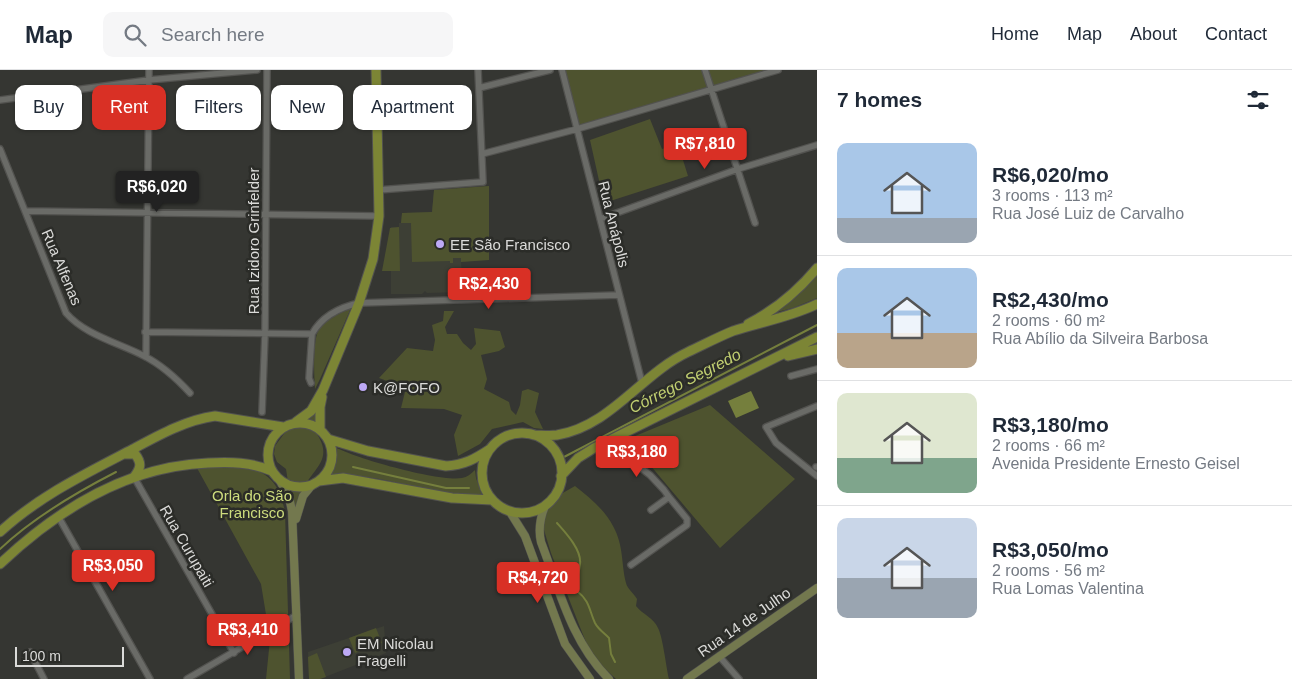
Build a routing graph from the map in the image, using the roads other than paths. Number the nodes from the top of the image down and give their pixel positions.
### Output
1 (149, 70) edge
2 (257, 70) edge
3 (267, 70) edge
4 (376, 70) edge
5 (478, 70) edge
6 (550, 70) edge
7 (562, 70) edge
8 (705, 70) edge
9 (778, 70) edge
10 (149, 80) junction
11 (479, 88) junction
12 (712, 90) junction
13 (0, 100) edge
14 (577, 129) junction
15 (817, 145) edge
16 (0, 149) edge
17 (482, 154) junction
18 (738, 169) junction
19 (378, 190) junction
20 (25, 211) junction
21 (147, 214) junction
22 (264, 215) junction
23 (379, 216) junction
24 (600, 219) junction
25 (755, 223) dead end
26 (817, 268) edge
27 (619, 295) junction
28 (359, 303) junction
29 (817, 304) edge
30 (146, 332) junction
31 (732, 332) junction
32 (265, 334) junction
33 (312, 334) junction
34 (817, 337) edge
35 (817, 349) edge
36 (146, 357) junction
37 (762, 364) junction
38 (817, 369) edge
39 (791, 376) dead end
40 (311, 383) dead end
41 (642, 383) junction
42 (323, 390) junction
43 (190, 393) dead end
44 (817, 406) edge
45 (262, 412) dead end
46 (296, 422) junction
47 (284, 426) junction
48 (320, 429) junction
49 (534, 435) junction
50 (328, 438) junction
51 (615, 438) junction
52 (490, 449) junction
53 (121, 455) junction
54 (272, 471) junction
55 (561, 476) junction
56 (817, 476) edge
57 (134, 477) junction
58 (280, 481) junction
59 (315, 483) junction
60 (669, 498) junction
61 (492, 500) junction
62 (545, 506) junction
63 (651, 510) dead end
64 (510, 512) junction
65 (58, 516) junction
66 (0, 532) edge
67 (294, 533) junction
68 (0, 564) edge
69 (631, 565) dead end
70 (817, 588) edge
71 (298, 615) junction
72 (30, 652) dead end
73 (234, 653) junction
74 (719, 656) junction
75 (44, 679) edge
76 (150, 679) edge
77 (188, 679) edge
78 (299, 679) edge
79 (590, 679) edge
80 (609, 679) edge
81 (687, 679) edge
82 (739, 679) edge

1 - 10 street
2 - 10 street
3 - 22 street, Rua Izidoro Grinfelder
4 - 19 main road
5 - 11 street
6 - 11 street
7 - 14 street, Rua Anápolis
8 - 12 street
9 - 12 street
10 - 13 street
10 - 21 street
11 - 17 street
12 - 14 street
12 - 18 street
14 - 17 street
14 - 24 street, Rua Anápolis
15 - 18 street
16 - 20 street, Rua Alfenas
17 - 19 street
18 - 24 street
18 - 25 street
19 - 23 main road
20 - 21 street
20 - 36 street, Rua Alfenas
21 - 22 street
21 - 30 street
22 - 23 street
22 - 32 street, Rua Izidoro Grinfelder
23 - 28 main road
24 - 27 street, Rua Anápolis
26 - 31 main road
27 - 28 street
27 - 41 street, Rua Anápolis
28 - 33 street
28 - 42 main road
29 - 31 main road
30 - 32 street
30 - 36 street
31 - 41 main road
32 - 33 street
32 - 45 street, Rua Izidoro Grinfelder
33 - 40 street
34 - 37 main road
35 - 37 main road
36 - 43 street, Rua Alfenas
37 - 51 main road
38 - 39 street
41 - 49 main road
42 - 46 main road
42 - 48 main road
44 - 56 street
46 - 47 main road
46 - 48 main road
47 - 53 main road
47 - 54 main road
48 - 50 main road
49 - 52 main road
49 - 55 main road
50 - 52 main road
50 - 59 main road
51 - 55 main road
51 - 60 street
52 - 61 main road
53 - 57 main road
53 - 66 main road
54 - 57 main road
54 - 58 main road
55 - 62 main road
57 - 65 main road
57 - 73 street, Rua Curupaiti
58 - 59 main road
58 - 67 street
59 - 61 main road
59 - 67 street
60 - 63 street
60 - 69 street
61 - 64 main road
62 - 64 main road
62 - 80 street
64 - 79 street
65 - 68 main road
65 - 76 street
67 - 71 street
70 - 74 street, Rua 14 de Julho
71 - 73 street
71 - 78 street
72 - 75 street
73 - 77 street
74 - 81 street, Rua 14 de Julho
74 - 82 street

